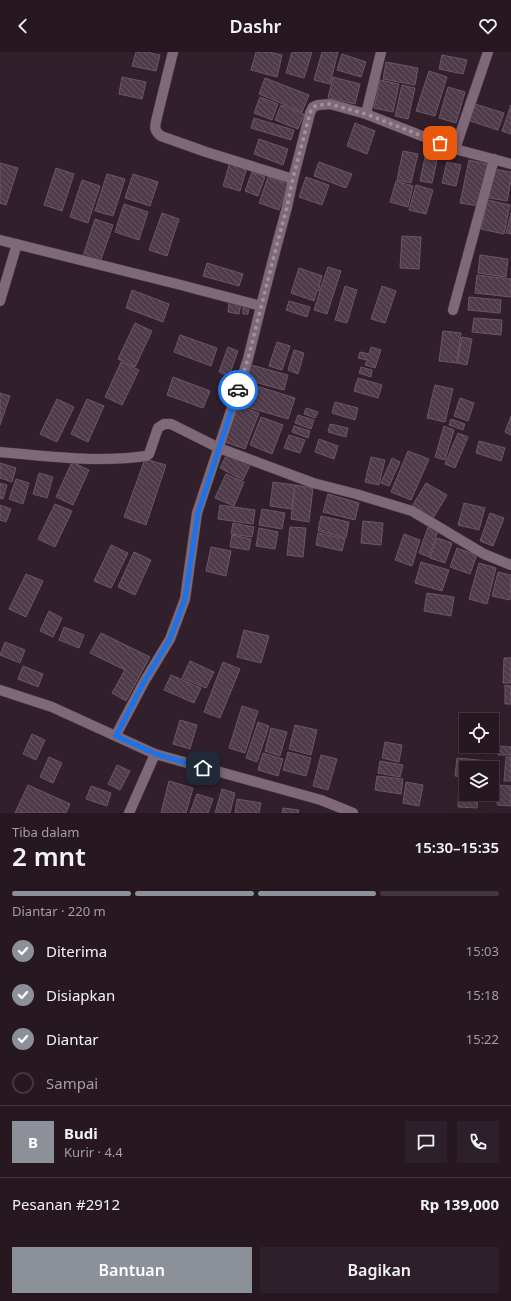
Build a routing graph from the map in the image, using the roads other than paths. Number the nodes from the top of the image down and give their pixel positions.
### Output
1 (173, 52) edge
2 (380, 52) edge
3 (488, 52) edge
4 (366, 114) junction
5 (454, 149) junction
6 (494, 159) junction
7 (511, 164) edge
8 (293, 178) junction
9 (0, 240) edge
10 (17, 244) junction
11 (0, 301) edge
12 (261, 306) junction
13 (453, 310) dead end
14 (219, 448) junction
15 (0, 452) edge
16 (511, 565) edge
17 (0, 690) edge
18 (116, 736) junction
19 (156, 754) junction
20 (129, 813) edge
21 (353, 813) edge

1 - 8 street
2 - 4 street
3 - 5 street
4 - 5 street
4 - 8 street
5 - 6 street
6 - 7 street
6 - 13 street
8 - 12 street
9 - 10 street
10 - 11 street
10 - 12 street
12 - 14 street
14 - 15 street
14 - 16 street
14 - 18 street
17 - 18 street
18 - 19 street
19 - 20 street
19 - 21 street

